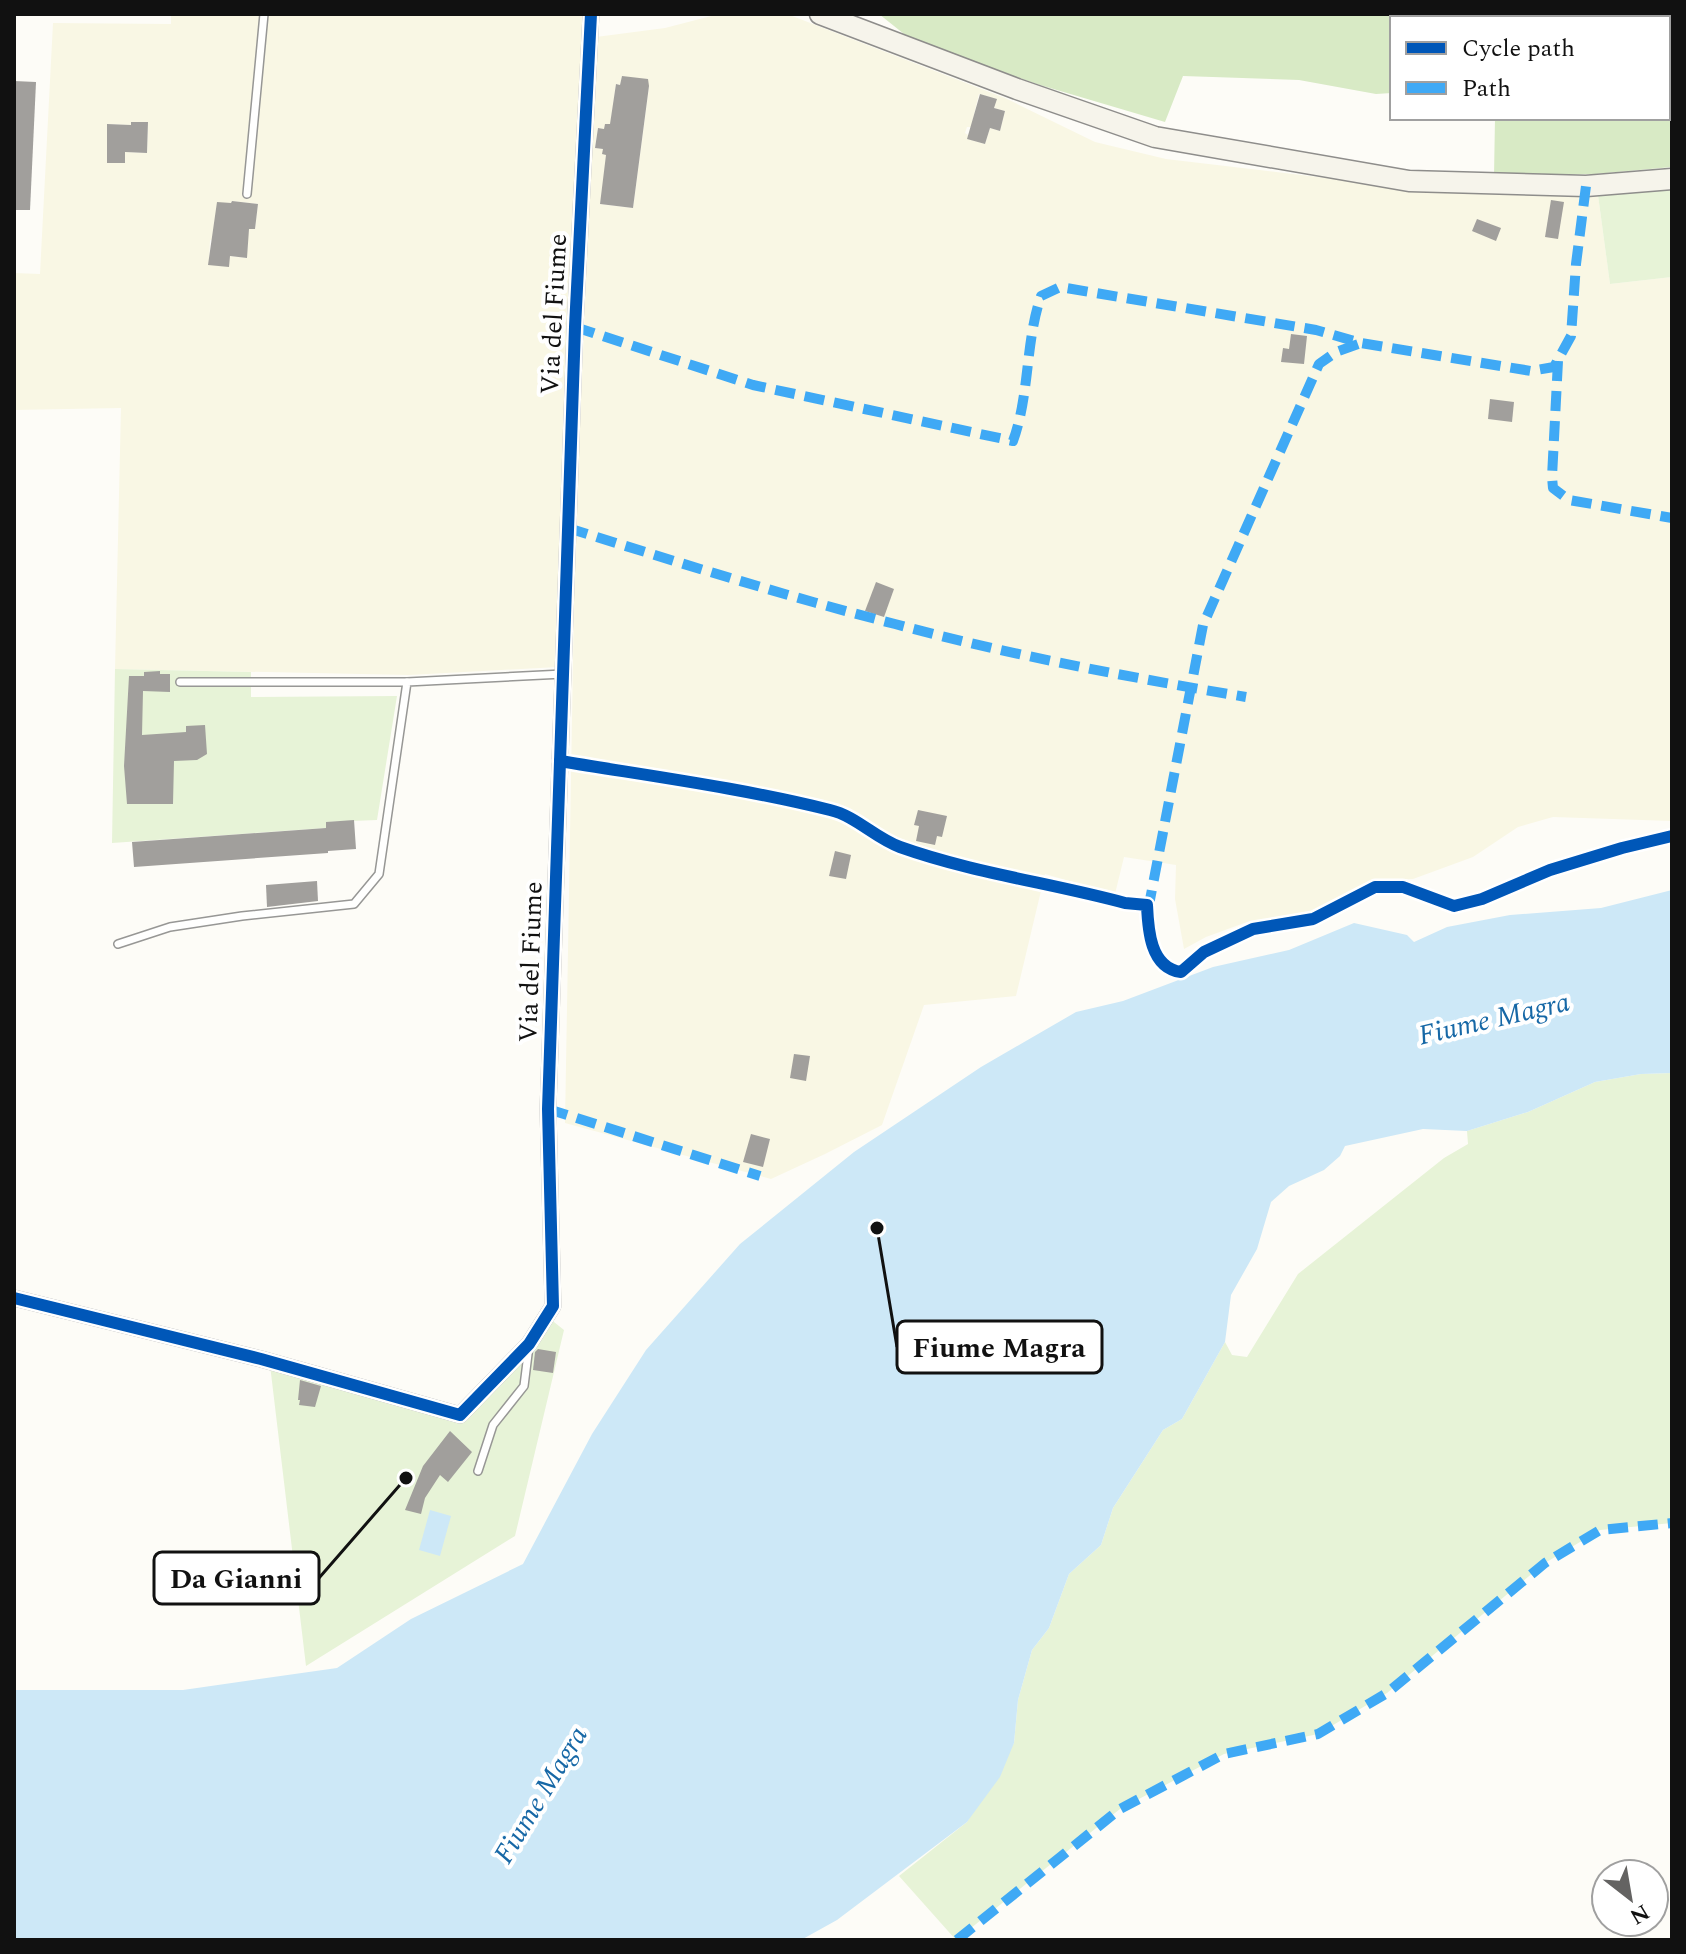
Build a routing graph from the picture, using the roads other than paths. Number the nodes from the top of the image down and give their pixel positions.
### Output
1 (264, 14) edge
2 (591, 14) edge
3 (820, 14) edge
4 (1672, 179) edge
5 (247, 194) dead end
6 (563, 674) junction
7 (180, 682) dead end
8 (407, 682) junction
9 (118, 944) dead end
10 (14, 1298) edge
11 (529, 1344) junction
12 (478, 1471) dead end

1 - 5 lane
2 - 6 street, Via del Fiume
3 - 4 main road
6 - 8 lane
6 - 11 street, Via del Fiume
7 - 8 lane
8 - 9 lane
10 - 11 street, Via del Fiume
11 - 12 lane

